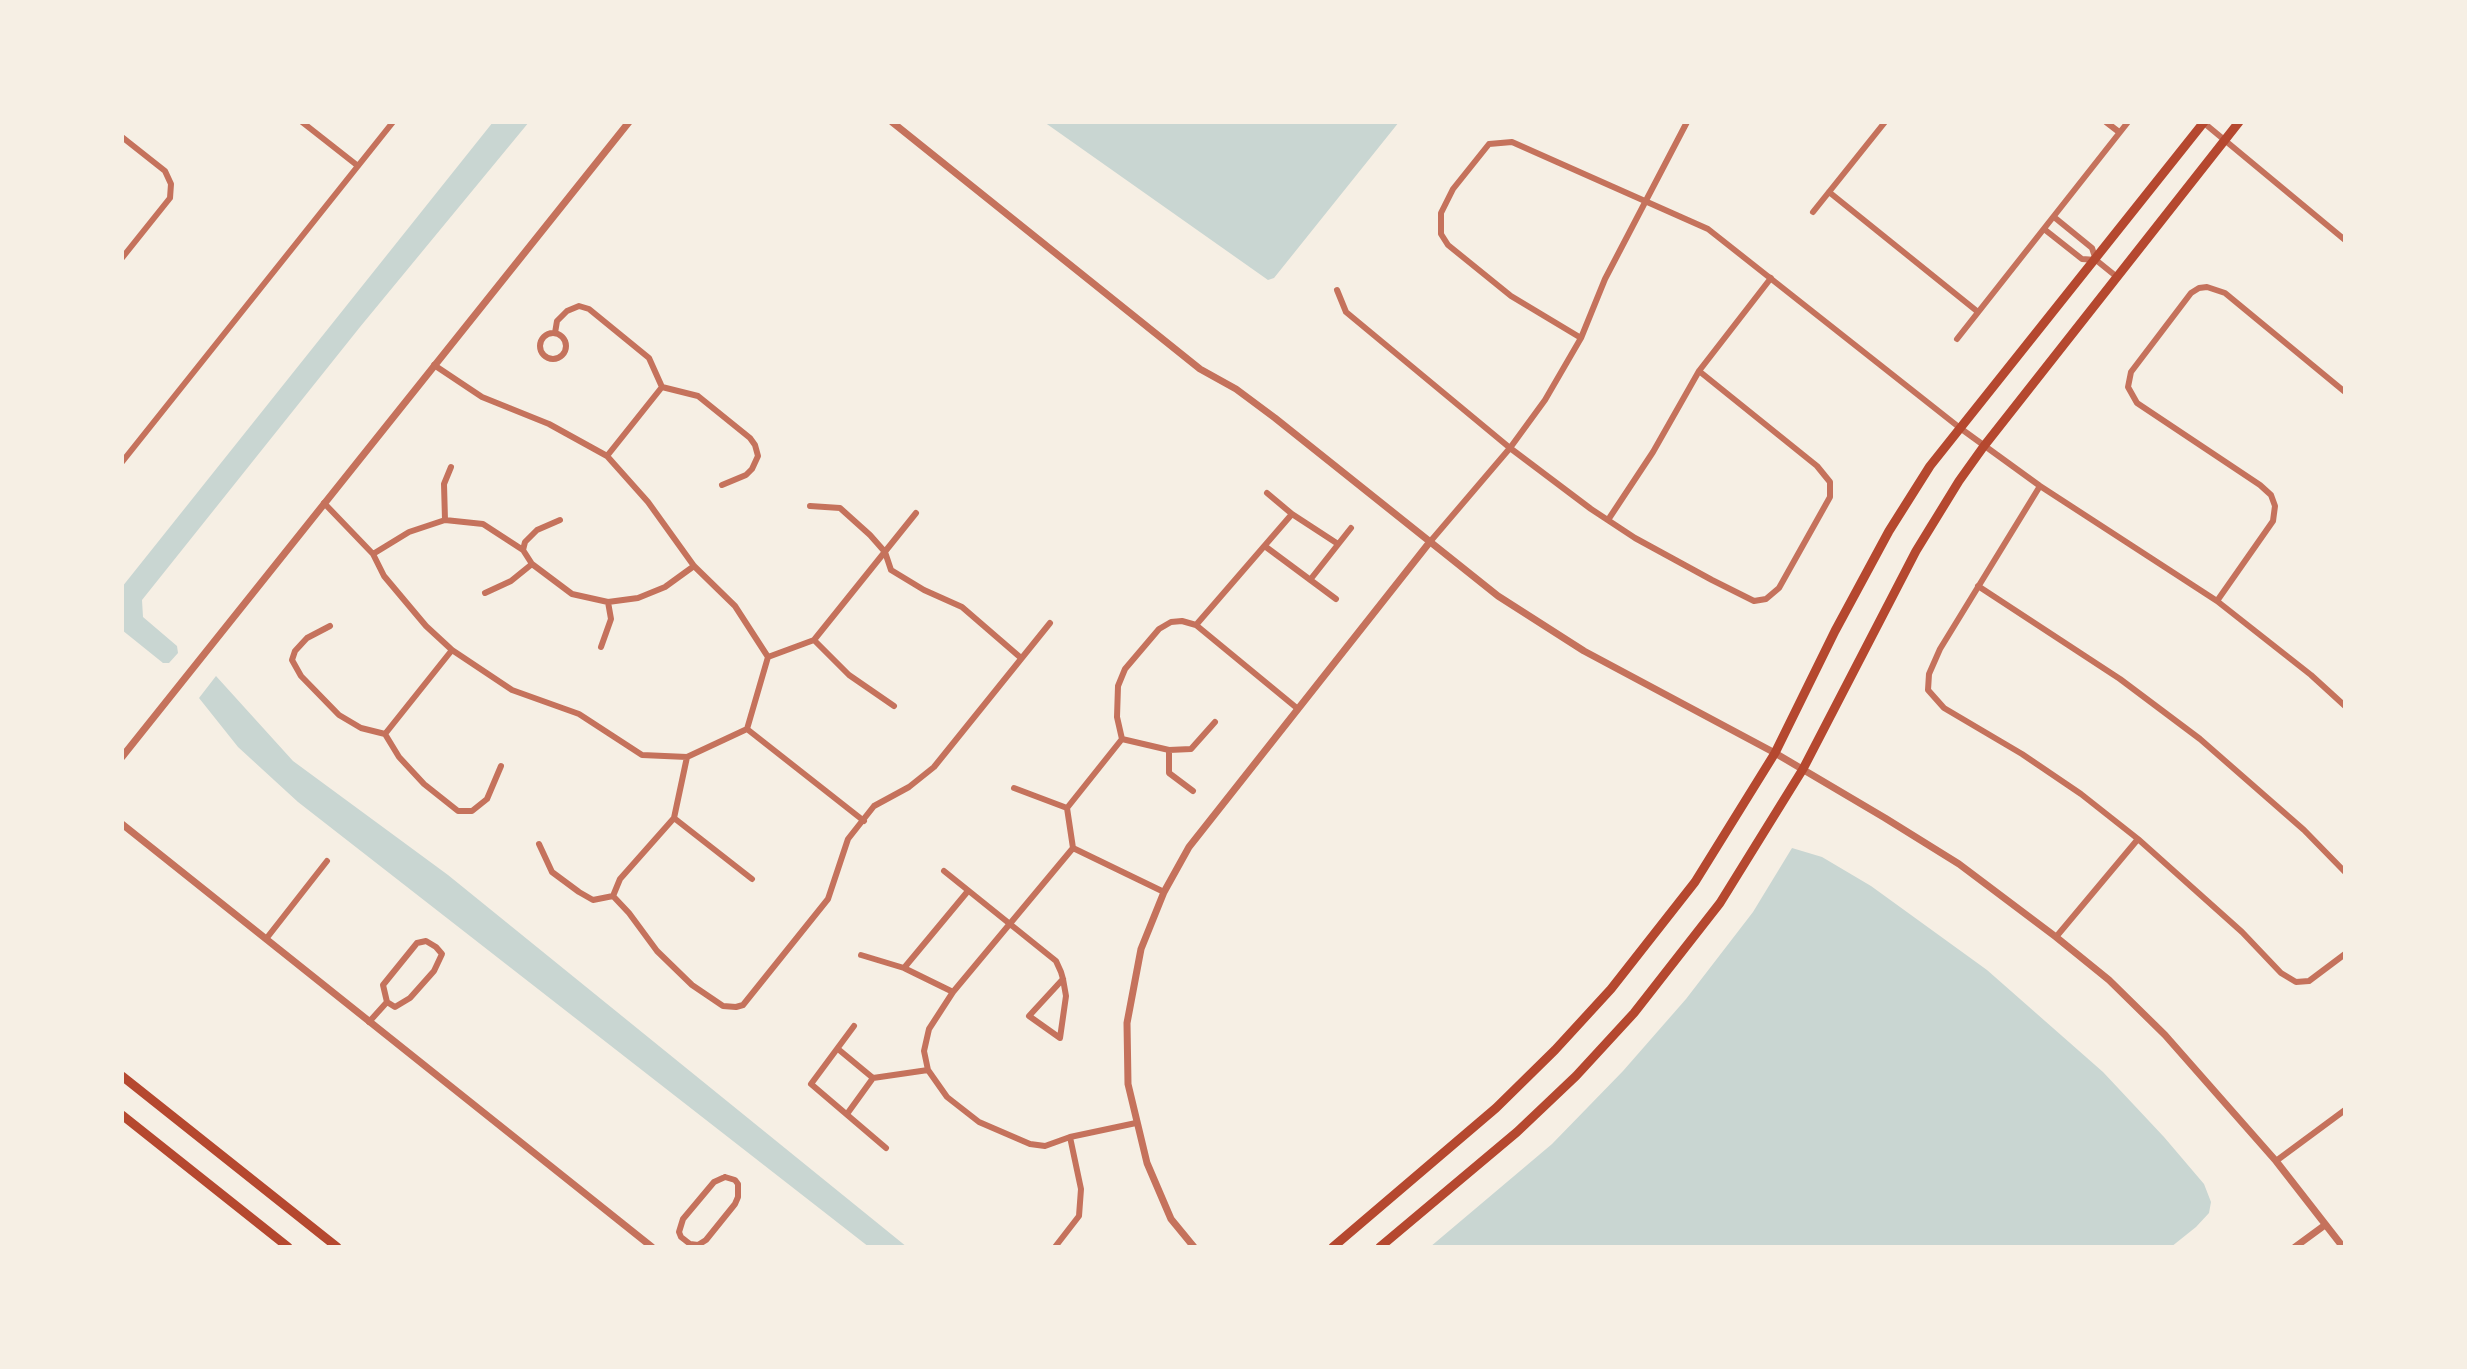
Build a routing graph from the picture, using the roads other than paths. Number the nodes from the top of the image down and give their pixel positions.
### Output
1 (302, 122) edge
2 (393, 122) edge
3 (629, 122) edge
4 (892, 122) edge
5 (1687, 122) edge
6 (1885, 122) edge
7 (2106, 122) edge
8 (2128, 122) edge
9 (2204, 122) edge
10 (2239, 122) edge
11 (2119, 132) junction
12 (122, 137) edge
13 (2225, 140) junction
14 (358, 166) junction
15 (1829, 192) junction
16 (1646, 201) junction
17 (1813, 212) dead end
18 (2054, 217) junction
19 (2044, 229) junction
20 (2345, 240) edge
21 (122, 258) edge
22 (2096, 260) junction
23 (2117, 277) junction
24 (1771, 278) junction
25 (1337, 290) dead end
26 (1978, 312) junction
27 (555, 333) junction
28 (1581, 338) junction
29 (1957, 339) dead end
30 (434, 365) junction
31 (1699, 371) junction
32 (662, 387) junction
33 (2345, 392) edge
34 (1960, 428) junction
35 (1984, 446) junction
36 (1510, 448) junction
37 (607, 456) junction
38 (122, 462) edge
39 (451, 467) dead end
40 (722, 485) dead end
41 (2040, 486) junction
42 (1267, 493) dead end
43 (324, 503) junction
44 (810, 506) dead end
45 (916, 513) dead end
46 (1292, 514) junction
47 (445, 520) junction
48 (560, 520) dead end
49 (1608, 520) junction
50 (1351, 528) dead end
51 (1429, 543) junction
52 (1338, 544) junction
53 (1266, 547) junction
54 (523, 550) junction
55 (885, 552) junction
56 (373, 554) junction
57 (532, 564) junction
58 (694, 566) junction
59 (1310, 580) junction
60 (1978, 586) junction
61 (485, 593) dead end
62 (1336, 599) dead end
63 (2217, 601) junction
64 (608, 602) junction
65 (1050, 623) dead end
66 (1196, 625) junction
67 (330, 626) dead end
68 (814, 640) junction
69 (601, 647) dead end
70 (452, 650) junction
71 (768, 657) junction
72 (1021, 658) junction
73 (894, 706) dead end
74 (2345, 706) edge
75 (1298, 709) junction
76 (1215, 722) dead end
77 (747, 729) junction
78 (385, 734) junction
79 (1122, 739) junction
80 (1169, 750) junction
81 (1775, 753) junction
82 (122, 757) edge
83 (687, 757) junction
84 (501, 766) dead end
85 (1803, 769) junction
86 (1014, 788) dead end
87 (1193, 791) dead end
88 (1067, 808) junction
89 (674, 818) junction
90 (864, 821) junction
91 (122, 827) edge
92 (2138, 839) junction
93 (539, 844) dead end
94 (1073, 848) junction
95 (327, 861) dead end
96 (944, 871) dead end
97 (2345, 872) edge
98 (752, 879) dead end
99 (968, 891) junction
100 (1164, 892) junction
101 (613, 896) junction
102 (1009, 925) junction
103 (2056, 937) junction
104 (266, 939) junction
105 (2345, 954) edge
106 (861, 955) dead end
107 (904, 968) junction
108 (1063, 979) junction
109 (953, 992) junction
110 (387, 1002) junction
111 (369, 1022) junction
112 (854, 1026) dead end
113 (838, 1049) junction
114 (928, 1070) junction
115 (122, 1076) edge
116 (873, 1078) junction
117 (2345, 1110) edge
118 (847, 1114) junction
119 (122, 1115) edge
120 (1136, 1123) junction
121 (1070, 1137) junction
122 (886, 1148) dead end
123 (2276, 1161) junction
124 (2325, 1225) junction
125 (683, 1244) edge
126 (288, 1247) edge
127 (337, 1247) edge
128 (652, 1247) edge
129 (1055, 1247) edge
130 (1194, 1247) edge
131 (1333, 1247) edge
132 (1380, 1247) edge
133 (2295, 1247) edge
134 (2343, 1247) edge

1 - 14 street
2 - 14 street
3 - 30 street
4 - 51 street
5 - 16 street
6 - 15 street
7 - 11 street
8 - 11 street
9 - 13 street
9 - 22 main road
10 - 13 main road
11 - 18 street
12 - 21 street
13 - 20 street
13 - 23 main road
14 - 38 street
15 - 17 street
15 - 26 street
16 - 24 street
16 - 28 street
16 - 28 street
18 - 19 street
18 - 22 street
19 - 22 street
19 - 26 street
22 - 23 street
22 - 34 main road
23 - 35 main road
24 - 31 street
24 - 34 street
25 - 36 street
26 - 29 street
27 - 27 street
27 - 32 street
28 - 36 street
30 - 37 street
30 - 43 street
31 - 49 street
31 - 49 street
32 - 37 street
32 - 40 street
33 - 63 street
34 - 35 street
34 - 81 main road
35 - 41 street
35 - 85 main road
36 - 49 street
36 - 51 street
37 - 58 street
39 - 47 street
41 - 60 street
41 - 63 street
42 - 46 street
43 - 56 street
43 - 82 street
44 - 55 street
45 - 55 street
46 - 52 street
46 - 53 street
47 - 54 street
47 - 56 street
48 - 54 street
50 - 52 street
51 - 75 street
51 - 81 street
52 - 59 street
53 - 59 street
53 - 66 street
54 - 57 street
55 - 68 street
55 - 72 street
56 - 70 street
57 - 61 street
57 - 64 street
58 - 64 street
58 - 71 street
59 - 62 street
60 - 92 street
60 - 97 street
63 - 74 street
64 - 69 street
65 - 72 street
66 - 75 street
66 - 79 street
67 - 78 street
68 - 71 street
68 - 73 street
70 - 78 street
70 - 83 street
71 - 77 street
72 - 90 street
75 - 100 street
76 - 80 street
77 - 83 street
77 - 90 street
78 - 84 street
79 - 80 street
79 - 88 street
80 - 87 street
81 - 85 street
81 - 131 main road
83 - 89 street
85 - 103 street
85 - 132 main road
86 - 88 street
88 - 94 street
89 - 98 street
89 - 101 street
90 - 101 street
91 - 104 street
92 - 103 street
92 - 105 street
93 - 101 street
94 - 100 street
94 - 102 street
95 - 104 street
96 - 99 street
99 - 102 street
99 - 107 street
100 - 120 street
102 - 108 street
102 - 109 street
103 - 123 street
104 - 111 street
106 - 107 street
107 - 109 street
108 - 108 street
109 - 114 street
110 - 110 street
110 - 111 street
111 - 128 street
112 - 113 street
113 - 116 street
113 - 118 street
114 - 116 street
114 - 121 street
115 - 127 main road
116 - 118 street
117 - 123 street
118 - 122 street
119 - 126 main road
120 - 121 street
120 - 130 street
121 - 129 street
123 - 124 street
124 - 133 street
124 - 134 street
125 - 125 street

